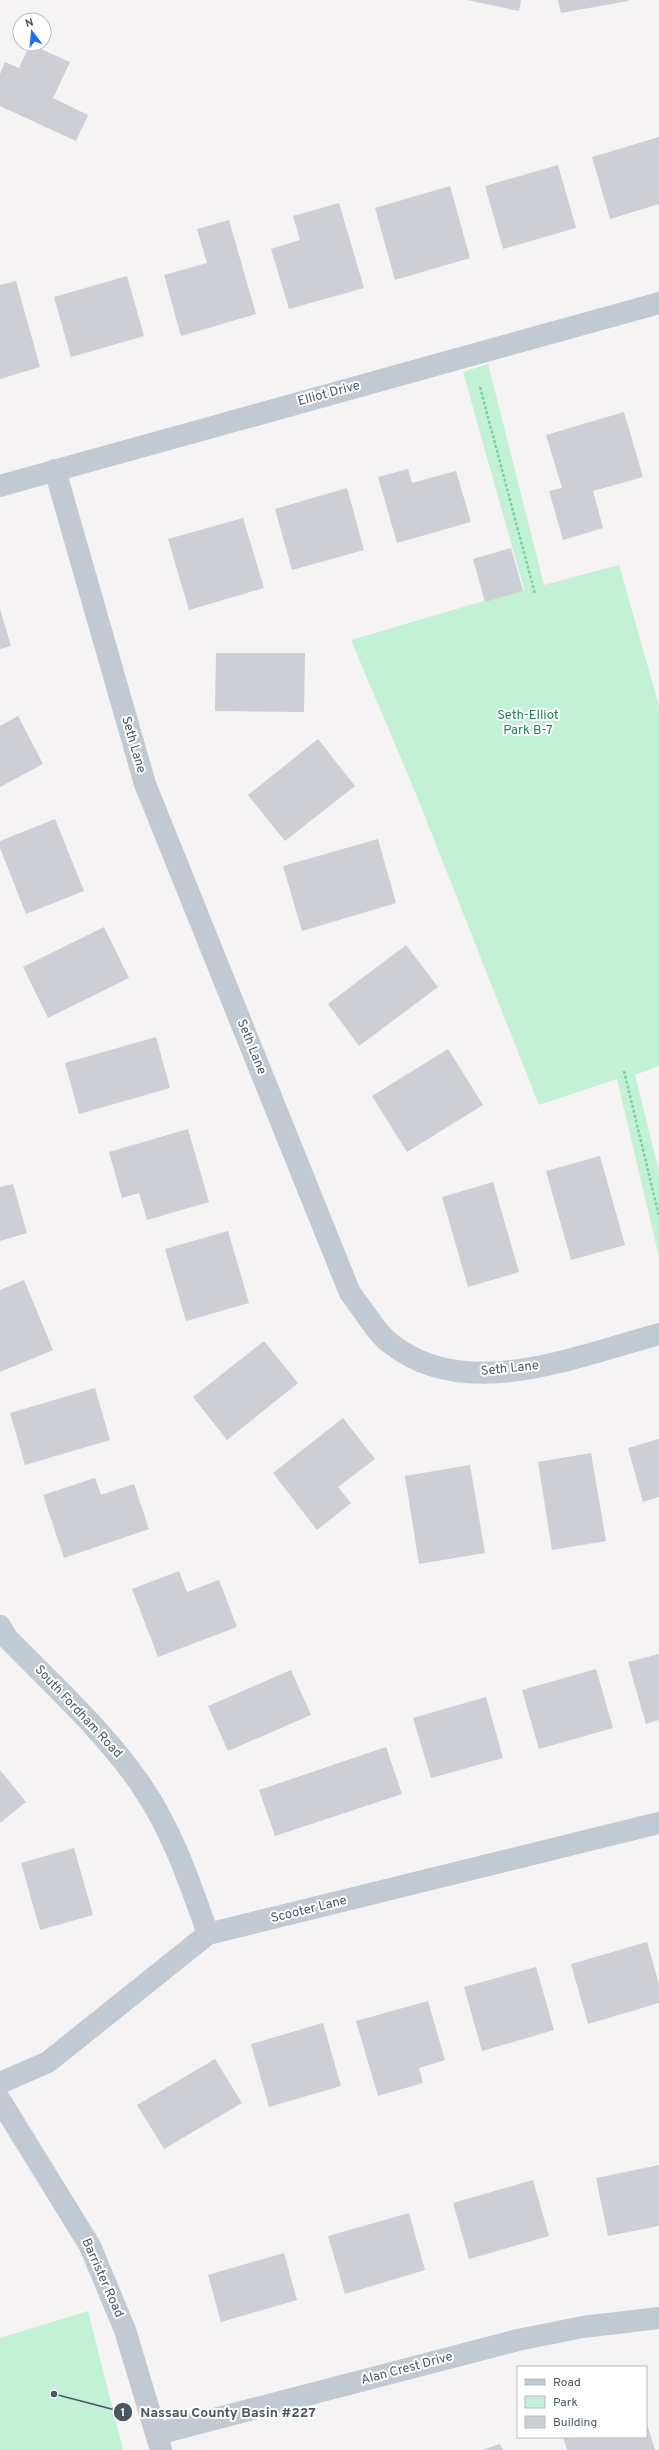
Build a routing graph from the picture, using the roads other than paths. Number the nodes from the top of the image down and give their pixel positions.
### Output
1 (659, 303) edge
2 (55, 470) junction
3 (0, 486) edge
4 (659, 1334) edge
5 (0, 1626) edge
6 (659, 1823) edge
7 (208, 1934) junction
8 (0, 2083) edge
9 (0, 2100) edge
10 (659, 2318) edge
11 (159, 2442) edge

1 - 2 street, Elliot Drive
2 - 3 street, Elliot Drive
2 - 4 street, Seth Lane
5 - 7 street, South Fordham Road
6 - 7 street, Scooter Lane
7 - 8 street, Scooter Lane
9 - 11 street, Barrister Road
10 - 11 street, Alan Crest Drive

